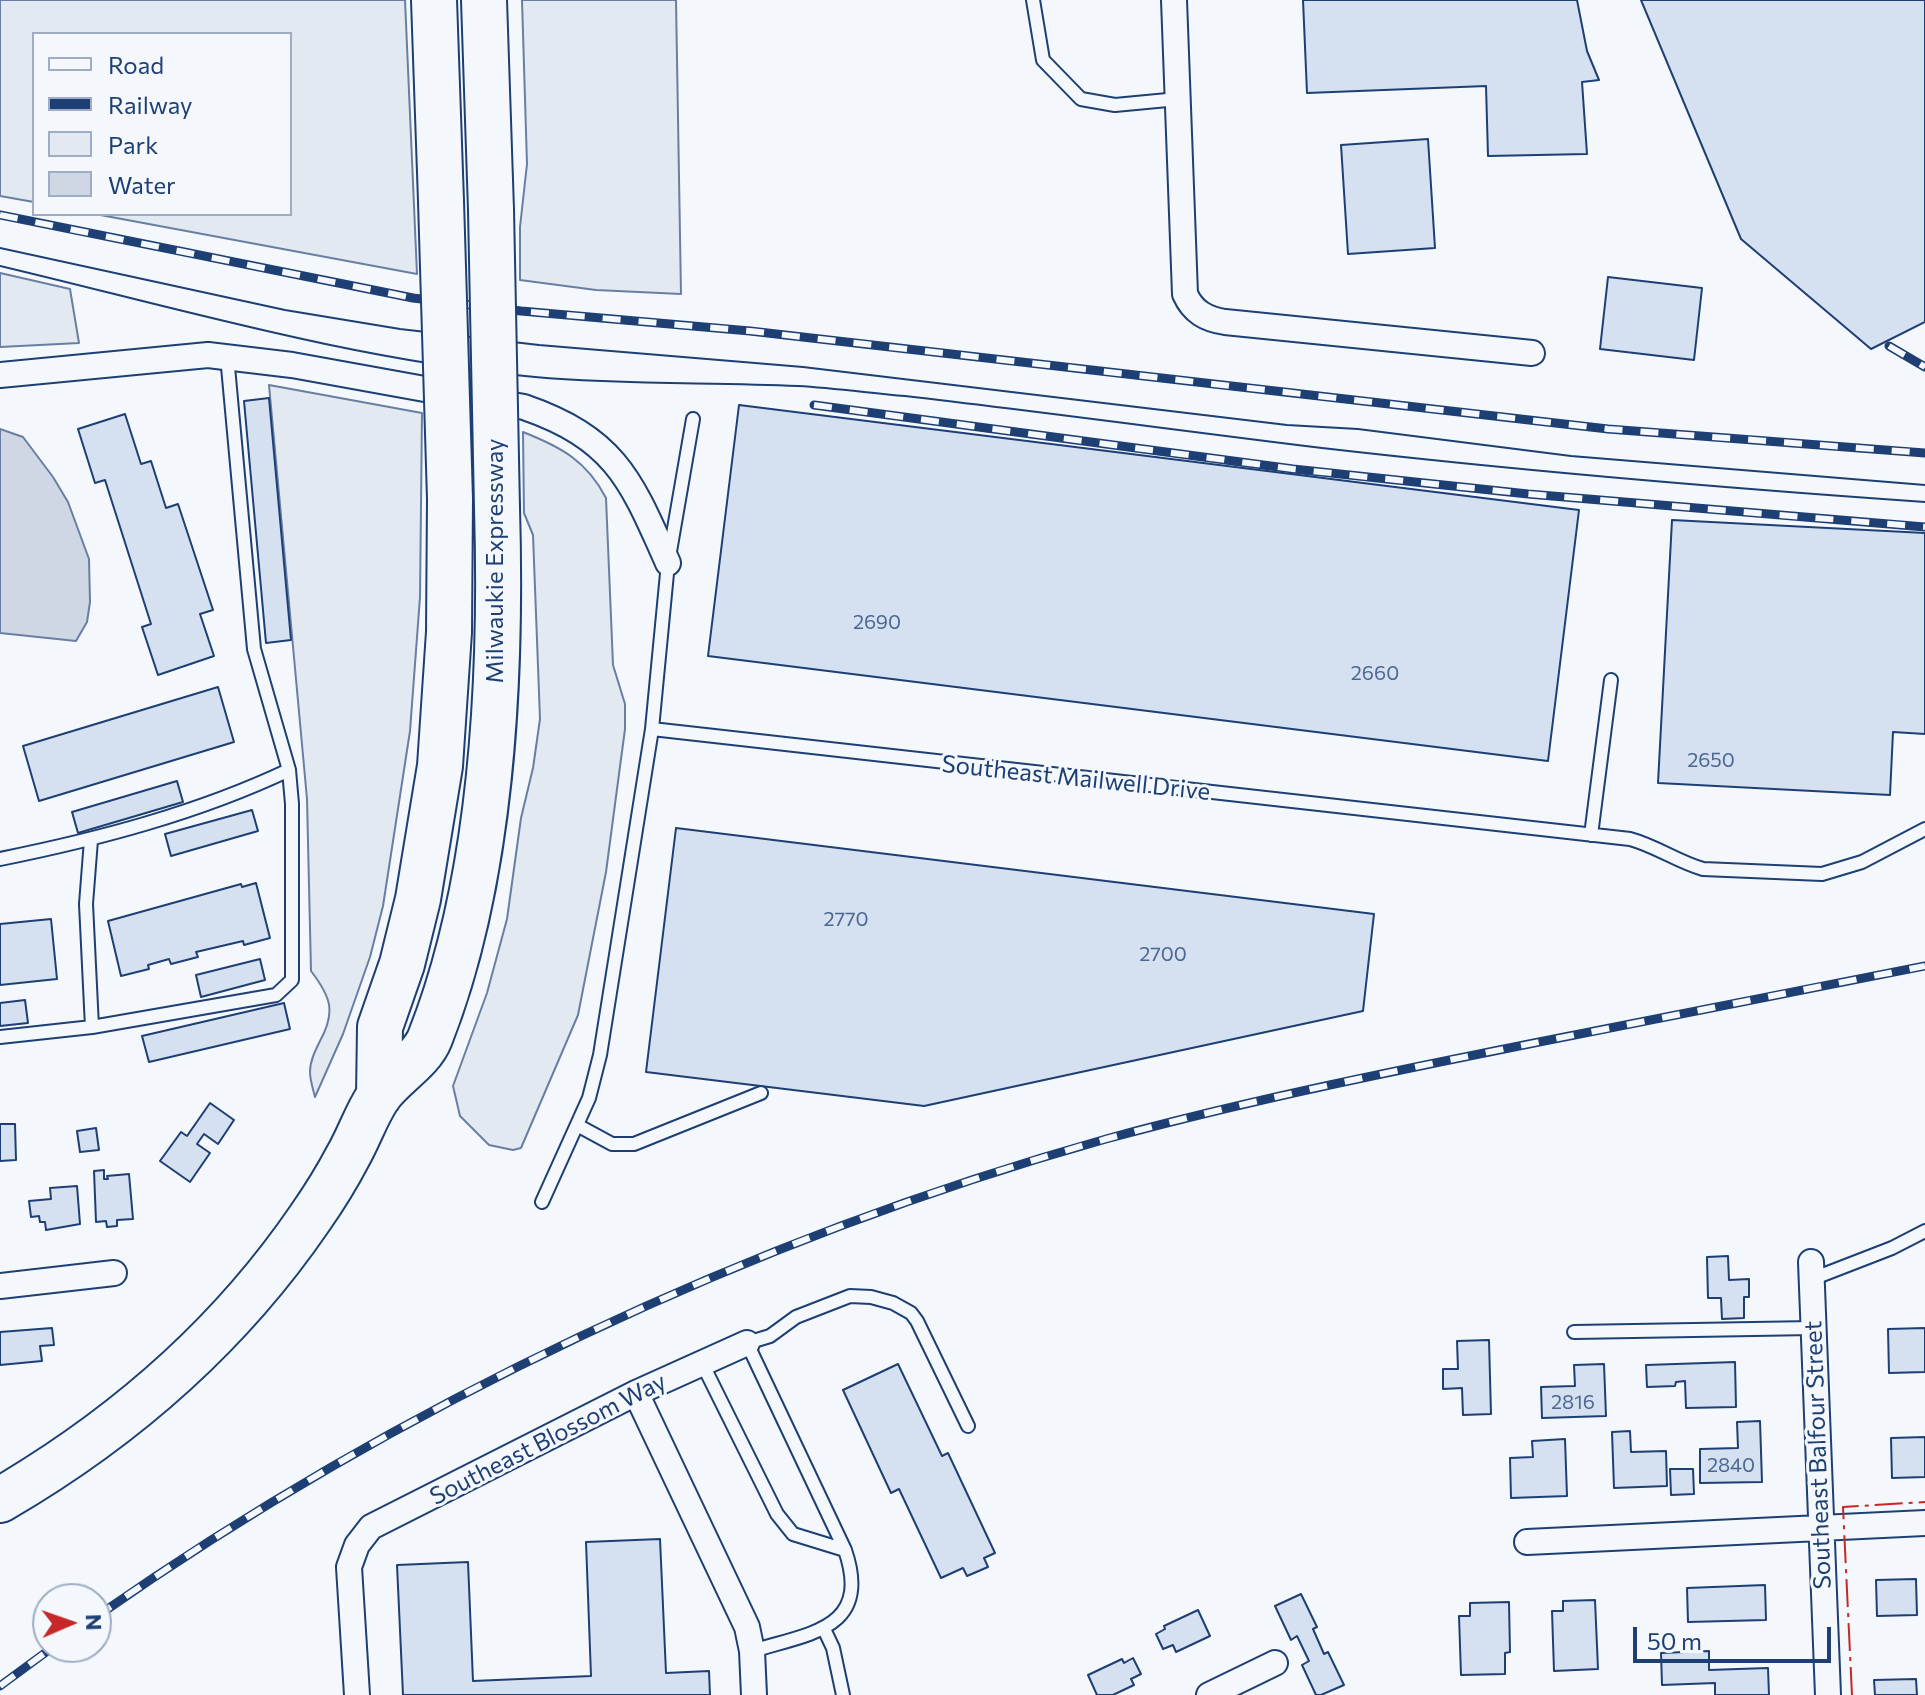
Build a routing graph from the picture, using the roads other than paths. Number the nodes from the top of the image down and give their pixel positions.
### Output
1 (434, 0) edge
2 (484, 0) edge
3 (1033, 0) edge
4 (1174, 0) edge
5 (1178, 99) junction
6 (1532, 353) dead end
7 (217, 356) junction
8 (0, 375) edge
9 (693, 419) dead end
10 (668, 563) junction
11 (1611, 680) dead end
12 (652, 729) junction
13 (289, 770) junction
14 (1925, 829) edge
15 (1591, 835) junction
16 (91, 840) junction
17 (0, 859) edge
18 (92, 1027) junction
19 (0, 1037) edge
20 (761, 1093) dead end
21 (379, 1096) junction
22 (577, 1125) junction
23 (542, 1202) dead end
24 (1925, 1231) edge
25 (1812, 1271) joint
26 (114, 1273) dead end
27 (0, 1286) edge
28 (1813, 1328) junction
29 (1574, 1332) dead end
30 (747, 1343) junction
31 (702, 1363) junction
32 (636, 1393) junction
33 (968, 1426) dead end
34 (0, 1500) edge
35 (1925, 1523) edge
36 (1820, 1529) junction
37 (1527, 1542) dead end
38 (845, 1550) junction
39 (824, 1629) junction
40 (752, 1651) junction
41 (1275, 1663) dead end
42 (357, 1695) edge
43 (754, 1695) edge
44 (843, 1695) edge
45 (1209, 1695) edge
46 (1828, 1695) edge

1 - 21 highway, Milwaukie Expressway, bridge
2 - 21 highway, Milwaukie Expressway, bridge
3 - 5 lane
4 - 5 street
5 - 6 street
7 - 8 street
7 - 10 street
7 - 13 lane
9 - 10 lane
10 - 12 lane
11 - 15 lane
12 - 15 lane, Southeast Mailwell Drive
12 - 22 lane
13 - 16 lane
13 - 18 lane
14 - 15 lane, Southeast Mailwell Drive
16 - 17 lane
16 - 18 lane
18 - 19 lane
20 - 22 lane
21 - 34 highway, Milwaukie Expressway
22 - 23 lane
24 - 25 lane
25 - 28 street, Southeast Balfour Street
26 - 27 street
28 - 29 lane
28 - 36 street, Southeast Balfour Street
30 - 31 street, Southeast Blossom Way
30 - 33 lane
30 - 38 lane
31 - 32 street, Southeast Blossom Way
31 - 38 lane
32 - 40 street
32 - 42 street, Southeast Blossom Way
35 - 36 street
36 - 37 street
36 - 46 street, Southeast Balfour Street
38 - 39 lane
39 - 40 lane
39 - 44 lane
40 - 43 street
41 - 45 street

